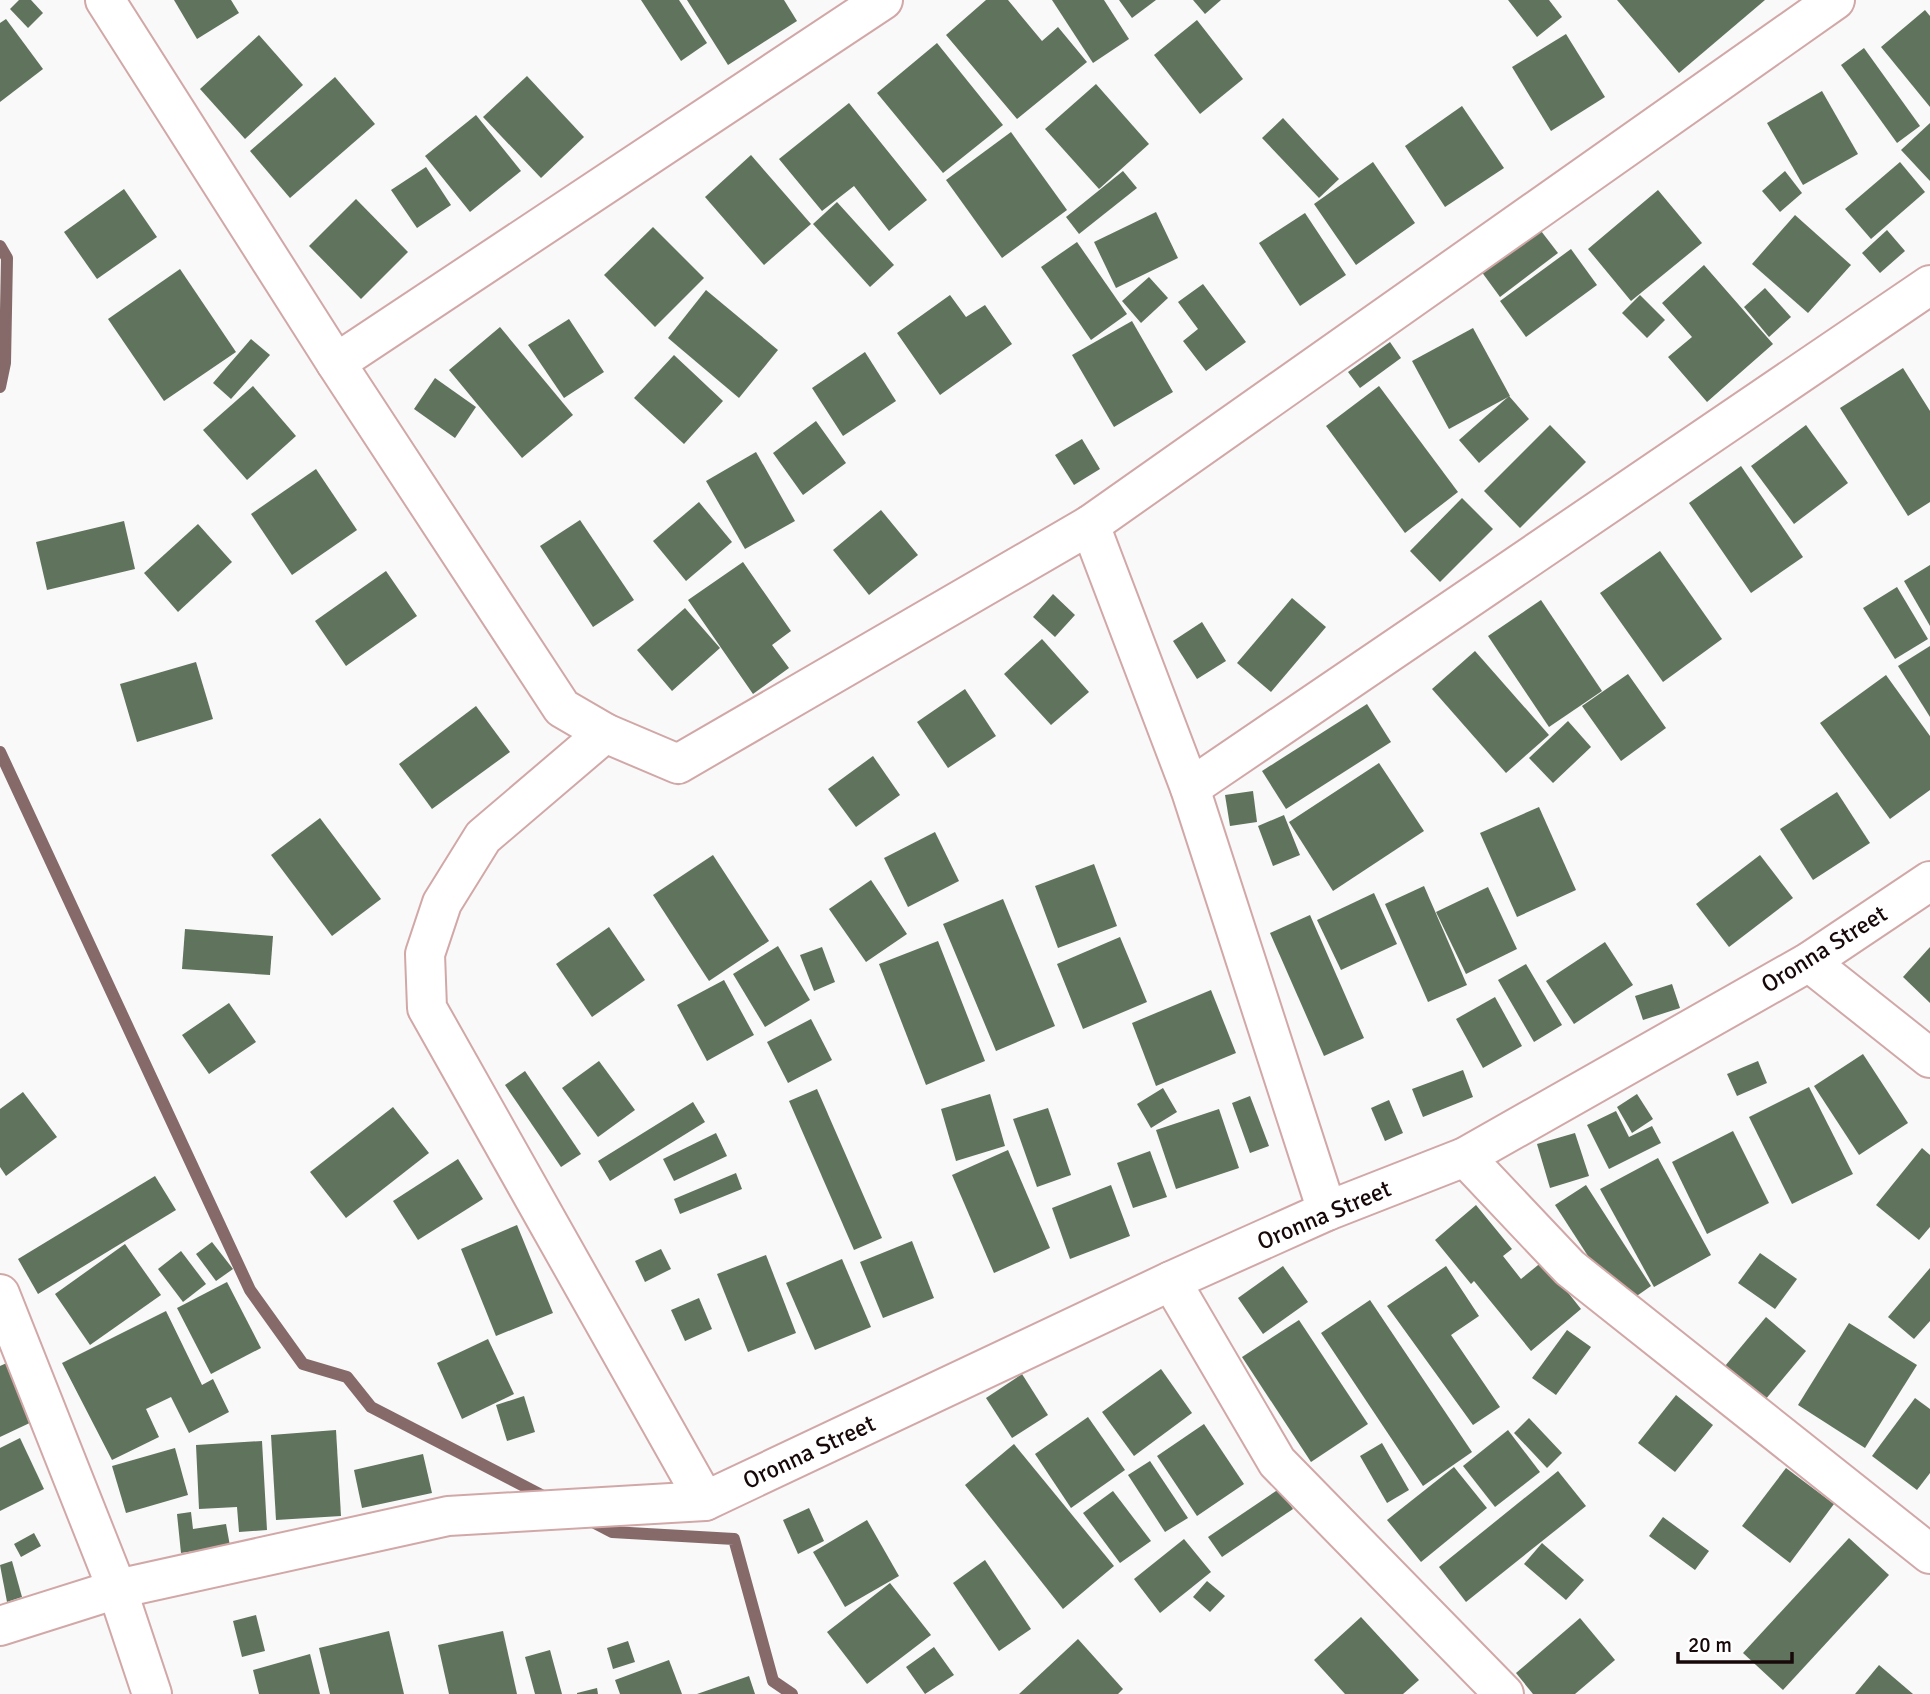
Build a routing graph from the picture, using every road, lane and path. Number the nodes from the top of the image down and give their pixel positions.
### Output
1 (106, 0) edge
2 (883, 0) edge
3 (1835, 0) edge
4 (1930, 285) edge
5 (336, 363) junction
6 (1090, 525) junction
7 (605, 733) junction
8 (1190, 788) junction
9 (1930, 881) edge
10 (1809, 962) junction
11 (1930, 1058) edge
12 (1465, 1157) junction
13 (1327, 1211) junction
14 (1171, 1281) junction
15 (0, 1294) edge
16 (699, 1502) junction
17 (1930, 1554) edge
18 (117, 1589) junction
19 (0, 1626) edge
20 (152, 1694) edge
21 (1504, 1694) edge

1 - 5 street
2 - 5 street
3 - 6 street
4 - 8 street
5 - 7 street
6 - 7 street
6 - 8 street
7 - 16 street
8 - 13 street
9 - 10 street, Oronna Street
10 - 11 street
10 - 12 street, Oronna Street
12 - 13 street, Oronna Street
12 - 17 street
13 - 14 street, Oronna Street
14 - 16 street, Oronna Street
14 - 21 street
15 - 18 street
16 - 18 street
18 - 19 street
18 - 20 street

